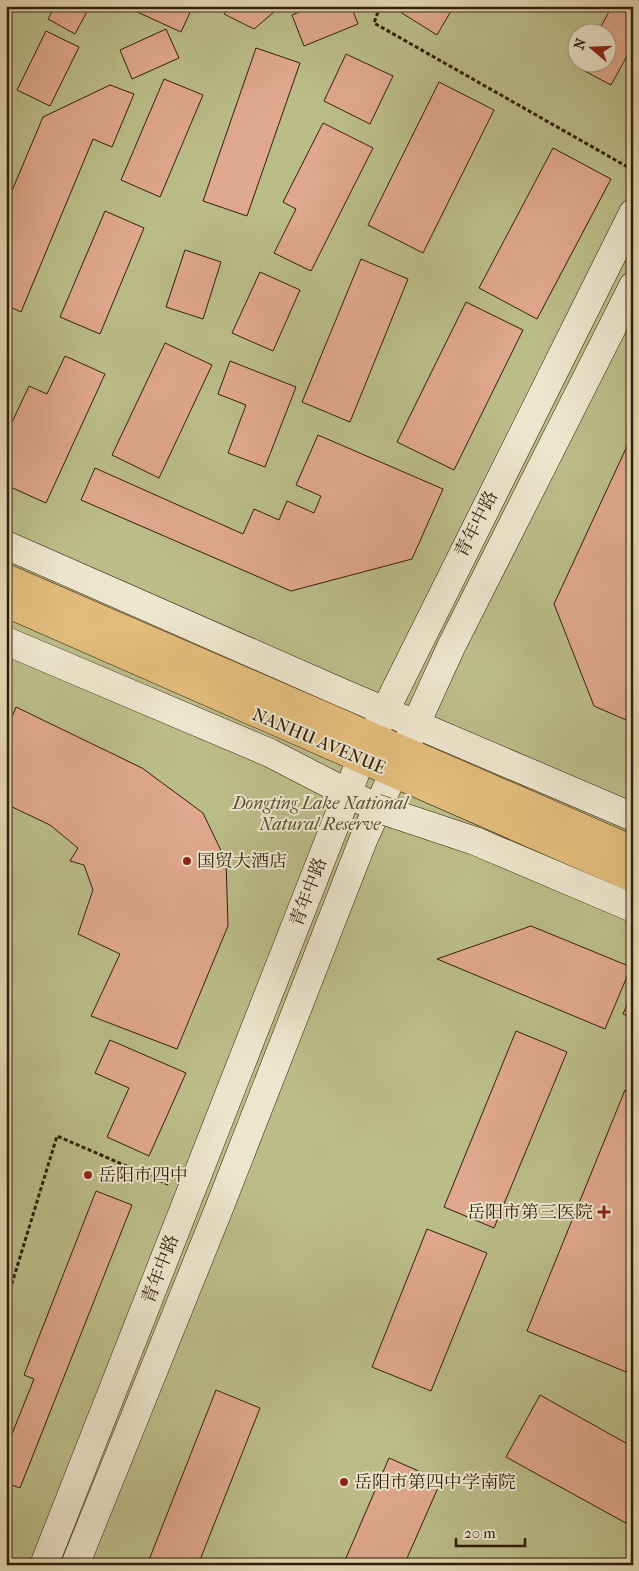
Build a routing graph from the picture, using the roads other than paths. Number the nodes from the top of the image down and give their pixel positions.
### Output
1 (633, 213) edge
2 (633, 286) edge
3 (6, 545) edge
4 (6, 578) edge
5 (6, 603) edge
6 (6, 641) edge
7 (384, 711) junction
8 (416, 724) junction
9 (366, 748) junction
10 (399, 762) junction
11 (346, 793) junction
12 (633, 817) edge
13 (633, 850) edge
14 (633, 878) edge
15 (633, 908) edge
16 (44, 1565) edge
17 (75, 1565) edge

1 - 7 main road, 青年中路
2 - 8 main road, 青年中路
3 - 7 main road
4 - 9 main road, NANHU AVENUE
5 - 9 main road, NANHU AVENUE
6 - 11 main road
7 - 8 main road
7 - 9 main road, 青年中路
8 - 10 main road, 青年中路
8 - 12 main road
9 - 10 main road, NANHU AVENUE
9 - 11 main road, 青年中路
10 - 13 main road, NANHU AVENUE
10 - 14 main road, NANHU AVENUE
10 - 17 main road, 青年中路
11 - 15 main road
11 - 16 main road, 青年中路

